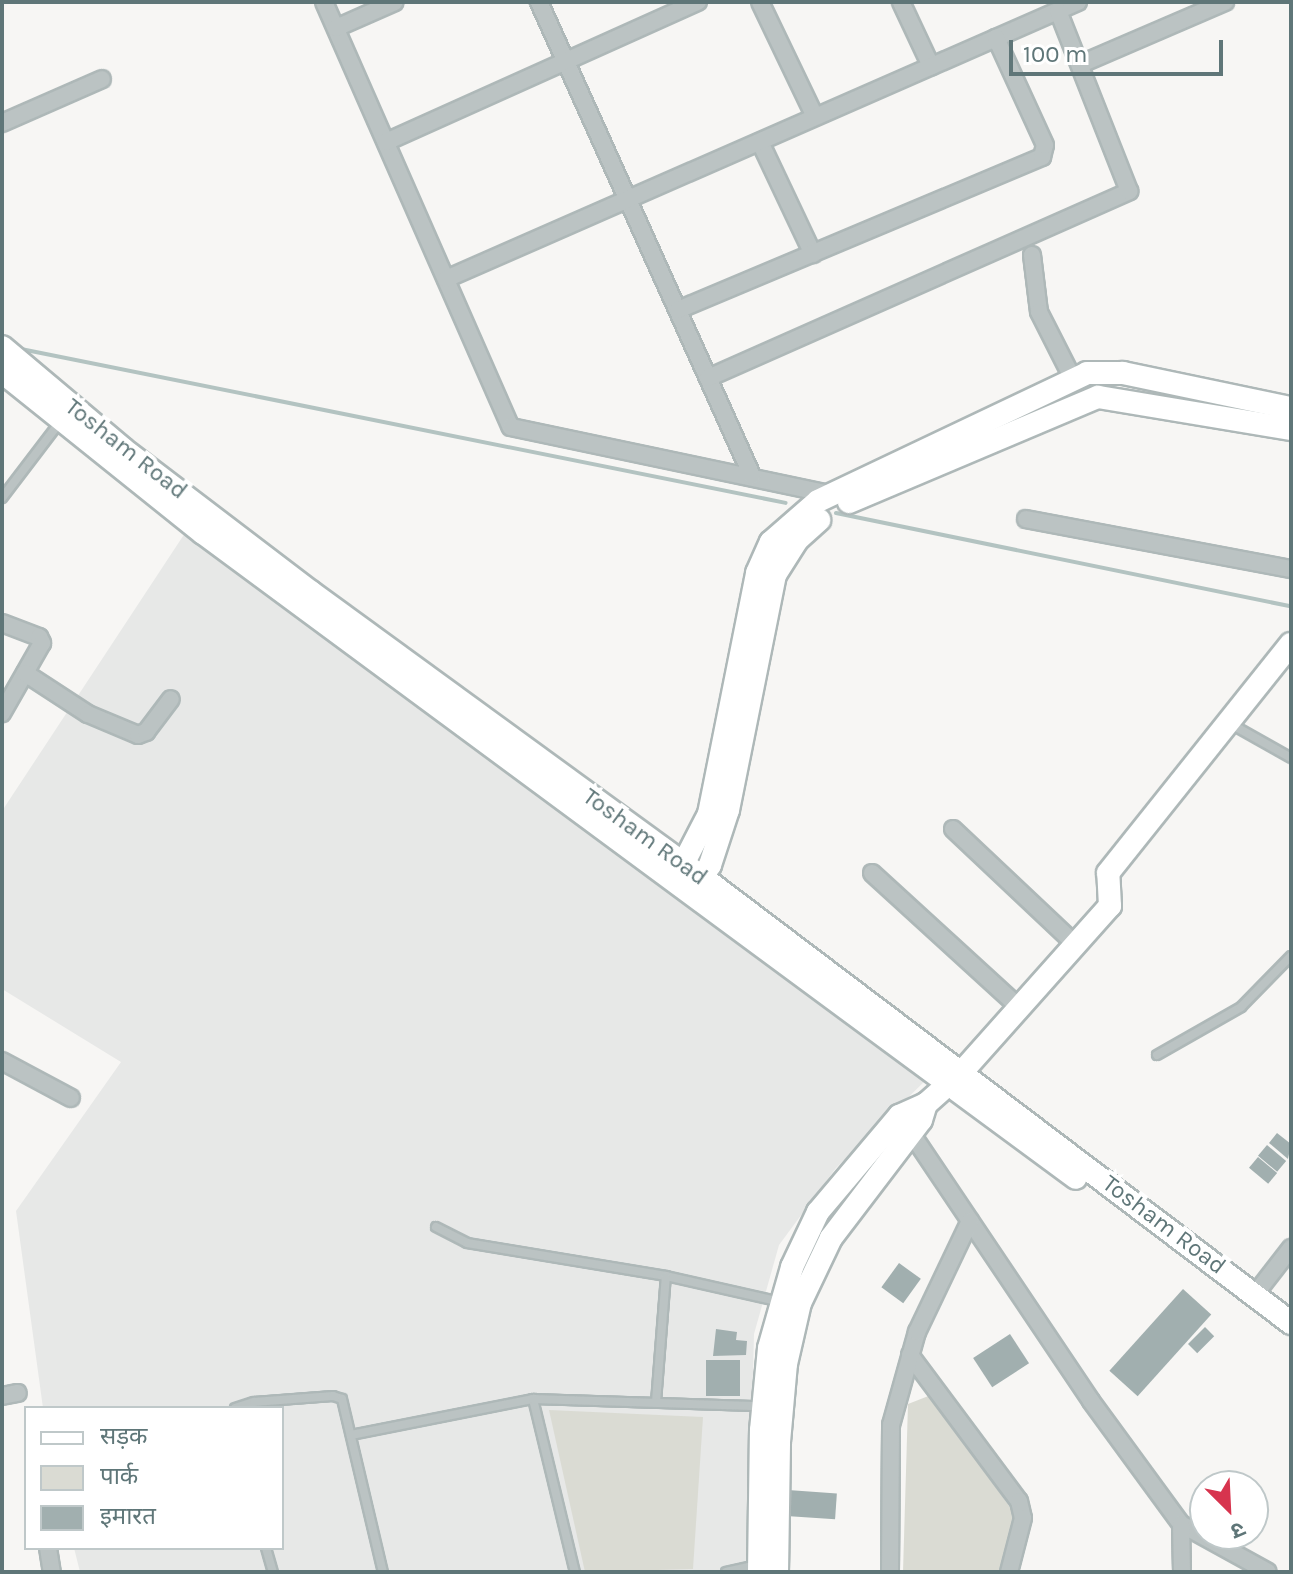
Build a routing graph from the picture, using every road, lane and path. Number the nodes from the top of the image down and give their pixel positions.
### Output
1 (324, 2) edge
2 (395, 2) edge
3 (539, 2) edge
4 (760, 2) edge
5 (901, 2) edge
6 (1078, 2) edge
7 (1225, 2) edge
8 (687, 4) edge
9 (1060, 7) edge
10 (336, 28) junction
11 (996, 38) junction
12 (566, 61) junction
13 (1081, 64) junction
14 (931, 66) junction
15 (102, 79) dead end
16 (815, 117) junction
17 (2, 123) edge
18 (386, 142) junction
19 (760, 142) junction
20 (628, 200) junction
21 (813, 254) junction
22 (1032, 255) dead end
23 (446, 279) junction
24 (678, 310) junction
25 (4, 360) edge
26 (708, 378) junction
27 (1073, 379) junction
28 (1291, 408) edge
29 (62, 420) junction
30 (1291, 429) edge
31 (752, 476) junction
32 (832, 495) junction
33 (2, 498) edge
34 (855, 499) junction
35 (1026, 519) dead end
36 (1291, 569) edge
37 (2, 623) edge
38 (1291, 644) edge
39 (25, 673) junction
40 (171, 699) dead end
41 (2, 713) edge
42 (1227, 721) junction
43 (1291, 758) edge
44 (953, 829) dead end
45 (872, 873) dead end
46 (688, 879) junction
47 (1075, 944) junction
48 (1291, 956) edge
49 (1020, 1008) junction
50 (1157, 1055) dead end
51 (2, 1061) edge
52 (954, 1078) junction
53 (71, 1098) dead end
54 (905, 1125) junction
55 (862, 1176) junction
56 (970, 1221) junction
57 (436, 1227) dead end
58 (1291, 1248) edge
59 (666, 1276) junction
60 (1256, 1293) junction
61 (782, 1302) junction
62 (1291, 1323) edge
63 (1291, 1340) edge
64 (910, 1355) junction
65 (533, 1399) junction
66 (656, 1402) junction
67 (251, 1406) edge
68 (773, 1407) junction
69 (351, 1435) junction
70 (1181, 1524) junction
71 (48, 1550) edge
72 (267, 1550) edge
73 (768, 1569) edge
74 (52, 1572) edge
75 (273, 1572) edge
76 (383, 1572) edge
77 (575, 1572) edge
78 (726, 1572) edge
79 (890, 1572) edge
80 (1009, 1572) edge
81 (1182, 1572) edge
82 (1268, 1572) edge

1 - 10 street
2 - 10 street
3 - 12 street
4 - 16 street
5 - 14 street
6 - 9 street
7 - 13 street
8 - 12 street
9 - 11 street
9 - 13 street
10 - 18 street
11 - 14 street
11 - 21 street
12 - 18 street
12 - 20 street
13 - 26 street
14 - 16 street
15 - 17 street
16 - 19 street
18 - 23 street
19 - 20 street
19 - 21 street
20 - 23 street
20 - 24 street
21 - 24 street
22 - 27 street
23 - 31 street
24 - 26 street
25 - 29 main road, Tosham Road
25 - 46 main road, Tosham Road
26 - 31 street
27 - 28 main road
27 - 32 main road
29 - 33 lane
29 - 46 main road, Tosham Road
30 - 34 main road
31 - 32 street
32 - 34 street
32 - 46 main road
34 - 46 main road
35 - 36 street
37 - 39 street
38 - 42 main road
39 - 40 street
39 - 41 street
42 - 43 lane
42 - 47 main road
44 - 47 street
45 - 49 street
46 - 52 main road, Tosham Road
47 - 49 main road
48 - 50 lane
49 - 52 main road
51 - 53 street
52 - 54 main road
52 - 60 main road, Tosham Road
52 - 63 main road, Tosham Road
54 - 55 main road
54 - 56 street
55 - 61 main road
55 - 68 main road
56 - 64 street
56 - 70 street
57 - 59 lane
58 - 60 street
59 - 61 lane
59 - 66 lane
60 - 62 main road, Tosham Road
61 - 68 main road
64 - 79 street
64 - 80 street
65 - 66 lane
65 - 69 lane
65 - 77 lane
66 - 68 lane
67 - 69 lane
68 - 73 main road
69 - 76 lane
70 - 81 street
70 - 82 street
71 - 74 street
72 - 75 lane
73 - 78 lane

